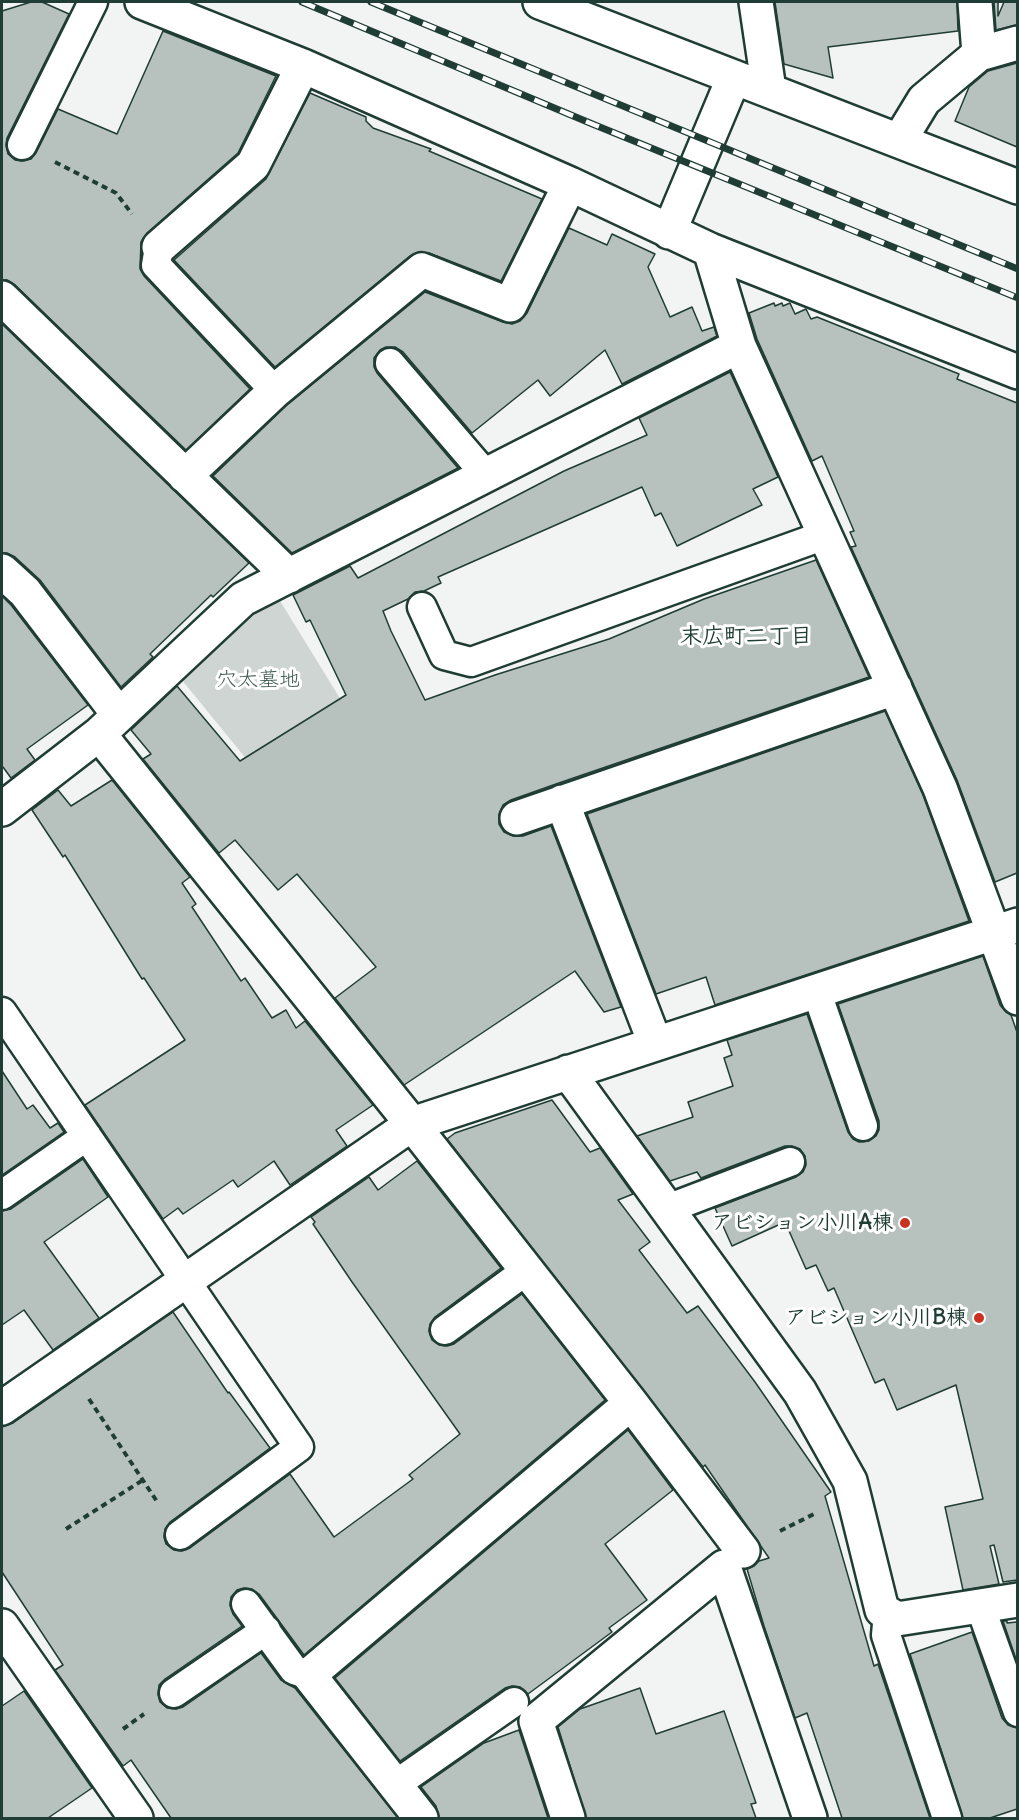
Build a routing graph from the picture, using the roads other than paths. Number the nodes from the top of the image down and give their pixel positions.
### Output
1 (93, 2) edge
2 (142, 2) edge
3 (540, 2) edge
4 (756, 2) edge
5 (975, 2) edge
6 (1017, 43) edge
7 (979, 54) junction
8 (303, 66) junction
9 (734, 77) junction
10 (769, 90) junction
11 (899, 141) junction
12 (22, 146) road end
13 (570, 184) junction
14 (1017, 187) edge
15 (669, 231) junction
16 (159, 247) joint
17 (710, 250) junction
18 (2, 298) edge
19 (739, 346) junction
20 (390, 363) dead end
21 (1017, 372) edge
22 (275, 391) junction
23 (486, 475) junction
24 (185, 476) junction
25 (825, 536) junction
26 (2, 571) edge
27 (289, 576) junction
28 (422, 607) dead end
29 (895, 688) junction
30 (109, 725) junction
31 (562, 802) junction
32 (2, 808) edge
33 (517, 818) dead end
34 (1005, 929) edge
35 (816, 990) junction
36 (1017, 998) edge
37 (2, 1012) edge
38 (655, 1043) junction
39 (568, 1072) junction
40 (412, 1124) junction
41 (863, 1126) dead end
42 (87, 1136) junction
43 (790, 1162) dead end
44 (2, 1195) edge
45 (667, 1209) junction
46 (527, 1270) junction
47 (186, 1280) junction
48 (444, 1330) dead end
49 (631, 1403) junction
50 (2, 1408) edge
51 (180, 1535) road end
52 (743, 1551) dead end
53 (1017, 1600) edge
54 (246, 1604) dead end
55 (980, 1606) junction
56 (888, 1613) junction
57 (2, 1626) edge
58 (266, 1630) junction
59 (309, 1675) junction
60 (174, 1693) road end
61 (514, 1702) dead end
62 (1017, 1712) edge
63 (395, 1785) junction
64 (136, 1818) edge
65 (421, 1818) edge
66 (568, 1818) edge
67 (810, 1818) edge
68 (946, 1818) edge

1 - 12 lane
2 - 8 street
3 - 9 street
4 - 10 street
5 - 7 street
6 - 7 street
7 - 11 street
8 - 13 street
8 - 16 street
9 - 10 street
9 - 15 street
10 - 11 street
11 - 14 street
13 - 15 street
13 - 22 street
15 - 17 street
16 - 22 lane
17 - 19 street
17 - 21 street
18 - 24 street
19 - 23 street
19 - 25 street
20 - 23 lane
22 - 24 street
23 - 27 street
24 - 27 street
25 - 28 lane
25 - 29 street
26 - 30 street
27 - 30 street
29 - 31 street
29 - 34 street
30 - 32 street
30 - 40 street
31 - 33 street
31 - 38 street
34 - 35 street
34 - 36 street
35 - 38 street
35 - 41 lane
37 - 42 lane
38 - 39 street
39 - 40 street
39 - 45 street
40 - 46 street
40 - 47 street
42 - 44 lane
42 - 47 lane
43 - 45 lane
45 - 56 street
46 - 48 lane
46 - 49 street
47 - 50 street
47 - 51 lane
49 - 52 street
49 - 59 street
53 - 55 street
54 - 58 lane
55 - 56 street
55 - 62 lane
56 - 68 lane
57 - 64 street
58 - 59 lane
58 - 60 lane
59 - 63 street
61 - 63 lane
63 - 65 street
66 - 67 street

